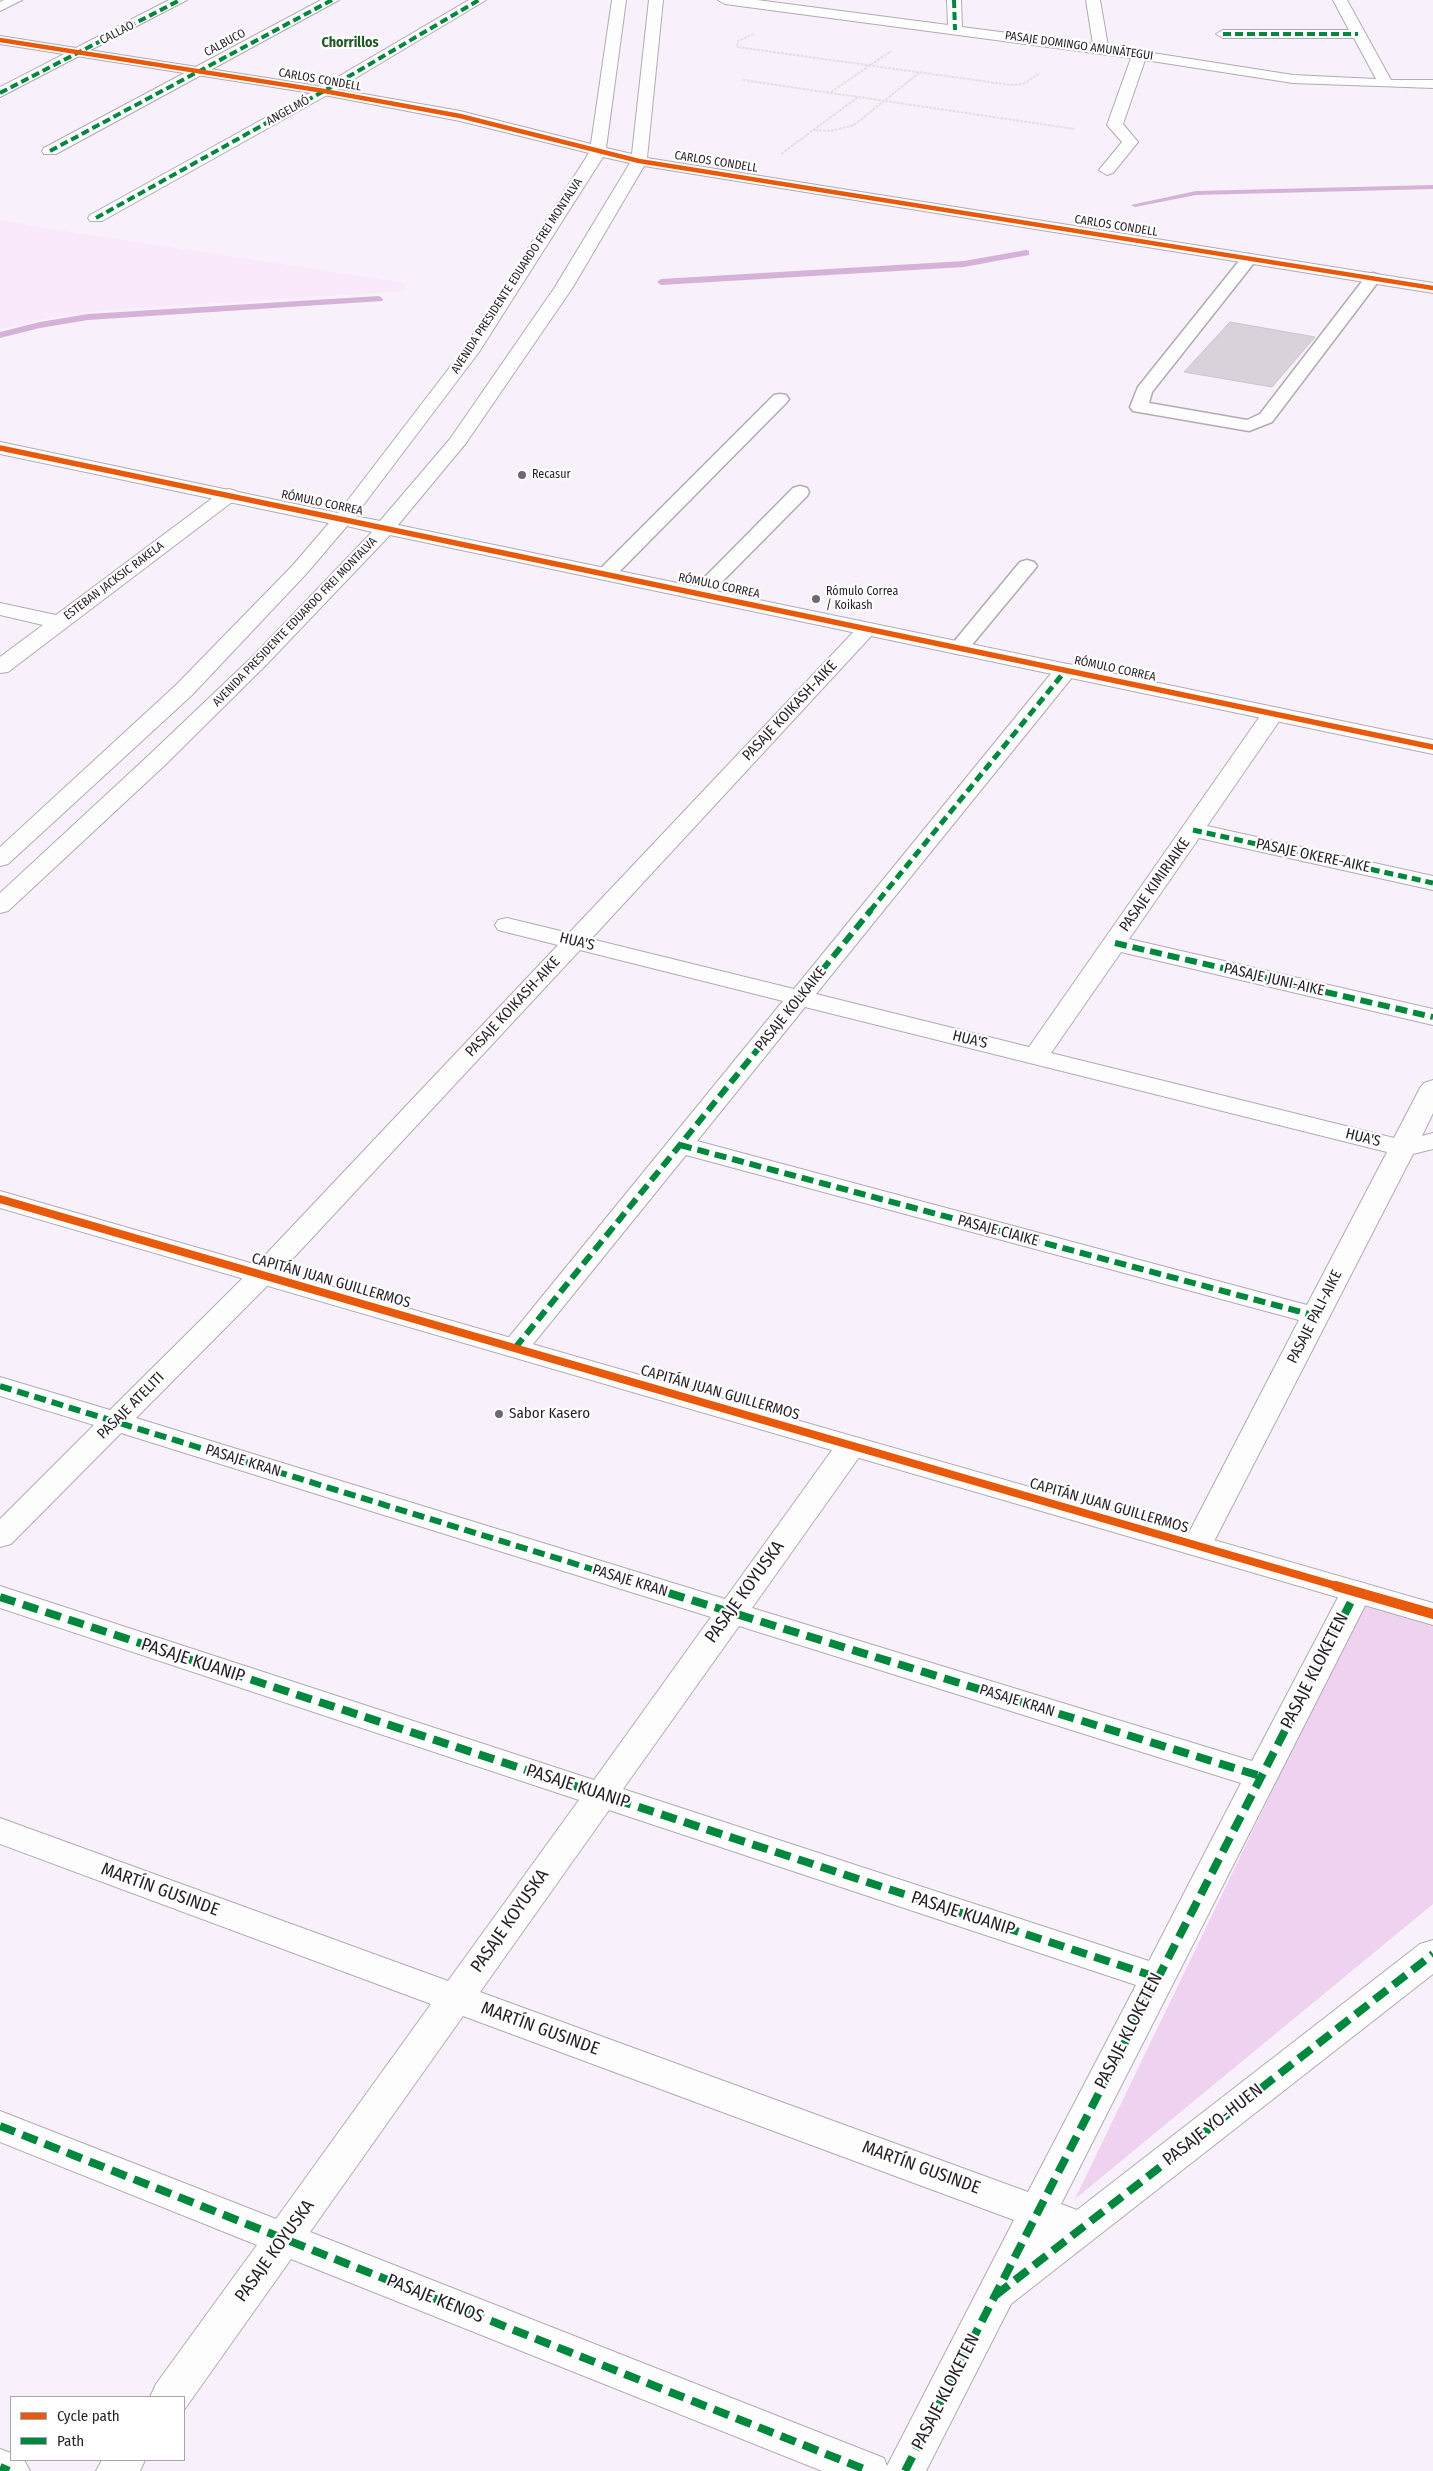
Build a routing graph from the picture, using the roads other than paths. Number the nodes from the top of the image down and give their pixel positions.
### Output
1 (15, 0) edge
2 (180, 0) edge
3 (332, 0) edge
4 (479, 0) edge
5 (619, 0) edge
6 (656, 0) edge
7 (725, 0) edge
8 (954, 0) edge
9 (1092, 0) edge
10 (1340, 0) edge
11 (820, 5) edge
12 (0, 7) edge
13 (955, 30) junction
14 (1223, 34) dead end
15 (1358, 34) junction
16 (0, 40) edge
17 (1101, 49) junction
18 (78, 53) junction
19 (1139, 54) junction
20 (196, 71) junction
21 (1386, 84) junction
22 (1433, 84) edge
23 (0, 92) edge
24 (324, 92) junction
25 (50, 151) dead end
26 (598, 152) junction
27 (639, 161) junction
28 (1107, 170) dead end
29 (96, 218) dead end
30 (1249, 259) junction
31 (1373, 278) junction
32 (1433, 288) edge
33 (780, 398) dead end
34 (0, 448) edge
35 (800, 492) dead end
36 (229, 495) junction
37 (343, 519) junction
38 (385, 528) junction
39 (1027, 566) dead end
40 (606, 574) junction
41 (700, 594) junction
42 (0, 609) edge
43 (59, 622) junction
44 (867, 629) junction
45 (959, 648) junction
46 (0, 666) edge
47 (1066, 670) junction
48 (1274, 714) junction
49 (1433, 747) edge
50 (1193, 830) junction
51 (0, 859) edge
52 (1433, 883) edge
53 (0, 906) edge
54 (507, 925) dead end
55 (574, 942) junction
56 (1115, 942) junction
57 (800, 998) junction
58 (1433, 1017) edge
59 (1036, 1056) junction
60 (1433, 1088) edge
61 (1433, 1141) edge
62 (680, 1145) junction
63 (1402, 1148) junction
64 (0, 1199) edge
65 (262, 1275) junction
66 (1316, 1316) junction
67 (515, 1348) junction
68 (0, 1386) edge
69 (116, 1421) junction
70 (851, 1446) junction
71 (0, 1538) edge
72 (1197, 1546) junction
73 (1356, 1592) junction
74 (0, 1597) edge
75 (731, 1612) junction
76 (1433, 1614) edge
77 (1260, 1776) junction
78 (601, 1795) junction
79 (0, 1832) edge
80 (1433, 1954) edge
81 (1156, 1977) junction
82 (456, 1998) junction
83 (0, 2126) edge
84 (1037, 2211) junction
85 (1080, 2228) junction
86 (283, 2238) junction
87 (994, 2297) junction
88 (171, 2396) edge
89 (0, 2467) edge
90 (9, 2471) edge
91 (869, 2471) edge
92 (905, 2471) edge

1 - 12 street
2 - 18 street, CALLAO
3 - 20 street, CALBUCO
4 - 24 street, ANGELMÓ
5 - 26 street, AVENIDA PRESIDENTE EDUARDO FREI MONTALVA
6 - 27 street, AVENIDA PRESIDENTE EDUARDO FREI MONTALVA
7 - 11 street, PASAJE DOMINGO AMUNÁTEGUI
8 - 13 street
9 - 17 street
10 - 15 street
11 - 13 street, PASAJE DOMINGO AMUNÁTEGUI
13 - 17 street, PASAJE DOMINGO AMUNÁTEGUI
14 - 15 street
15 - 21 street
16 - 18 street, CARLOS CONDELL
17 - 19 street, PASAJE DOMINGO AMUNÁTEGUI
18 - 20 street, CARLOS CONDELL
18 - 23 street, CALLAO
19 - 21 street, PASAJE DOMINGO AMUNÁTEGUI
19 - 28 street
20 - 24 street, CARLOS CONDELL
20 - 25 street, CALBUCO
21 - 22 street, PASAJE DOMINGO AMUNÁTEGUI
24 - 26 street, CARLOS CONDELL
24 - 29 street, ANGELMÓ
26 - 27 street, CARLOS CONDELL
26 - 37 street, AVENIDA PRESIDENTE EDUARDO FREI MONTALVA
27 - 30 street, CARLOS CONDELL
27 - 38 street, AVENIDA PRESIDENTE EDUARDO FREI MONTALVA
30 - 31 street, CARLOS CONDELL
30 - 31 lane
31 - 32 street, CARLOS CONDELL
33 - 40 lane
34 - 36 street, RÓMULO CORREA
35 - 41 lane
36 - 37 street, RÓMULO CORREA
36 - 43 street, ESTEBAN JACKSIC RAKELA
37 - 38 street, RÓMULO CORREA
37 - 51 street, AVENIDA PRESIDENTE EDUARDO FREI MONTALVA
38 - 40 street, RÓMULO CORREA
38 - 53 street, AVENIDA PRESIDENTE EDUARDO FREI MONTALVA
39 - 45 lane
40 - 41 street, RÓMULO CORREA
41 - 44 street, RÓMULO CORREA
42 - 43 street
43 - 46 street, ESTEBAN JACKSIC RAKELA
44 - 45 street, RÓMULO CORREA
44 - 55 street, PASAJE KOIKASH-AIKE
45 - 47 street, RÓMULO CORREA
47 - 48 street, RÓMULO CORREA
47 - 57 street, PASAJE KOLKAIKE
48 - 49 street, RÓMULO CORREA
48 - 50 street, PASAJE KIMIRIAIKE
50 - 52 street, PASAJE OKERE-AIKE
50 - 56 street, PASAJE KIMIRIAIKE
54 - 55 street, HUA'S
55 - 57 street, HUA'S
55 - 65 street, PASAJE KOIKASH-AIKE
56 - 58 street, PASAJE JUNI-AIKE
56 - 59 street, PASAJE KIMIRIAIKE
57 - 59 street, HUA'S
57 - 62 street, PASAJE KOLKAIKE
59 - 63 street, HUA'S
60 - 63 street, PASAJE PALI-AIKE
61 - 63 street, HUA'S
62 - 66 street, PASAJE CIAIKE
62 - 67 street, PASAJE KOLKAIKE
63 - 66 street, PASAJE PALI-AIKE
64 - 65 street, CAPITÁN JUAN GUILLERMOS
65 - 67 street, CAPITÁN JUAN GUILLERMOS
65 - 69 street, PASAJE ATELITI
66 - 72 street, PASAJE PALI-AIKE
67 - 70 street, CAPITÁN JUAN GUILLERMOS
68 - 69 street, PASAJE KRAN
69 - 71 street, PASAJE ATELITI
69 - 75 street, PASAJE KRAN
70 - 72 street, CAPITÁN JUAN GUILLERMOS
70 - 75 street, PASAJE KOYUSKA
72 - 73 street, CAPITÁN JUAN GUILLERMOS
73 - 76 street, CAPITÁN JUAN GUILLERMOS
73 - 77 street, PASAJE KLOKETEN
74 - 78 street, PASAJE KUANIP
75 - 77 street, PASAJE KRAN
75 - 78 street, PASAJE KOYUSKA
77 - 81 street, PASAJE KLOKETEN
78 - 81 street, PASAJE KUANIP
78 - 82 street, PASAJE KOYUSKA
79 - 82 street, MARTÍN GUSINDE
80 - 85 street, PASAJE YO-HUEN
81 - 84 street, PASAJE KLOKETEN
82 - 84 street, MARTÍN GUSINDE
82 - 86 street, PASAJE KOYUSKA
83 - 86 street, PASAJE KENOS
84 - 85 street, MARTÍN GUSINDE
84 - 87 street, PASAJE KLOKETEN
85 - 87 street, PASAJE YO-HUEN
86 - 88 street, PASAJE KOYUSKA
86 - 91 street, PASAJE KENOS
87 - 92 street, PASAJE KLOKETEN
89 - 90 street

